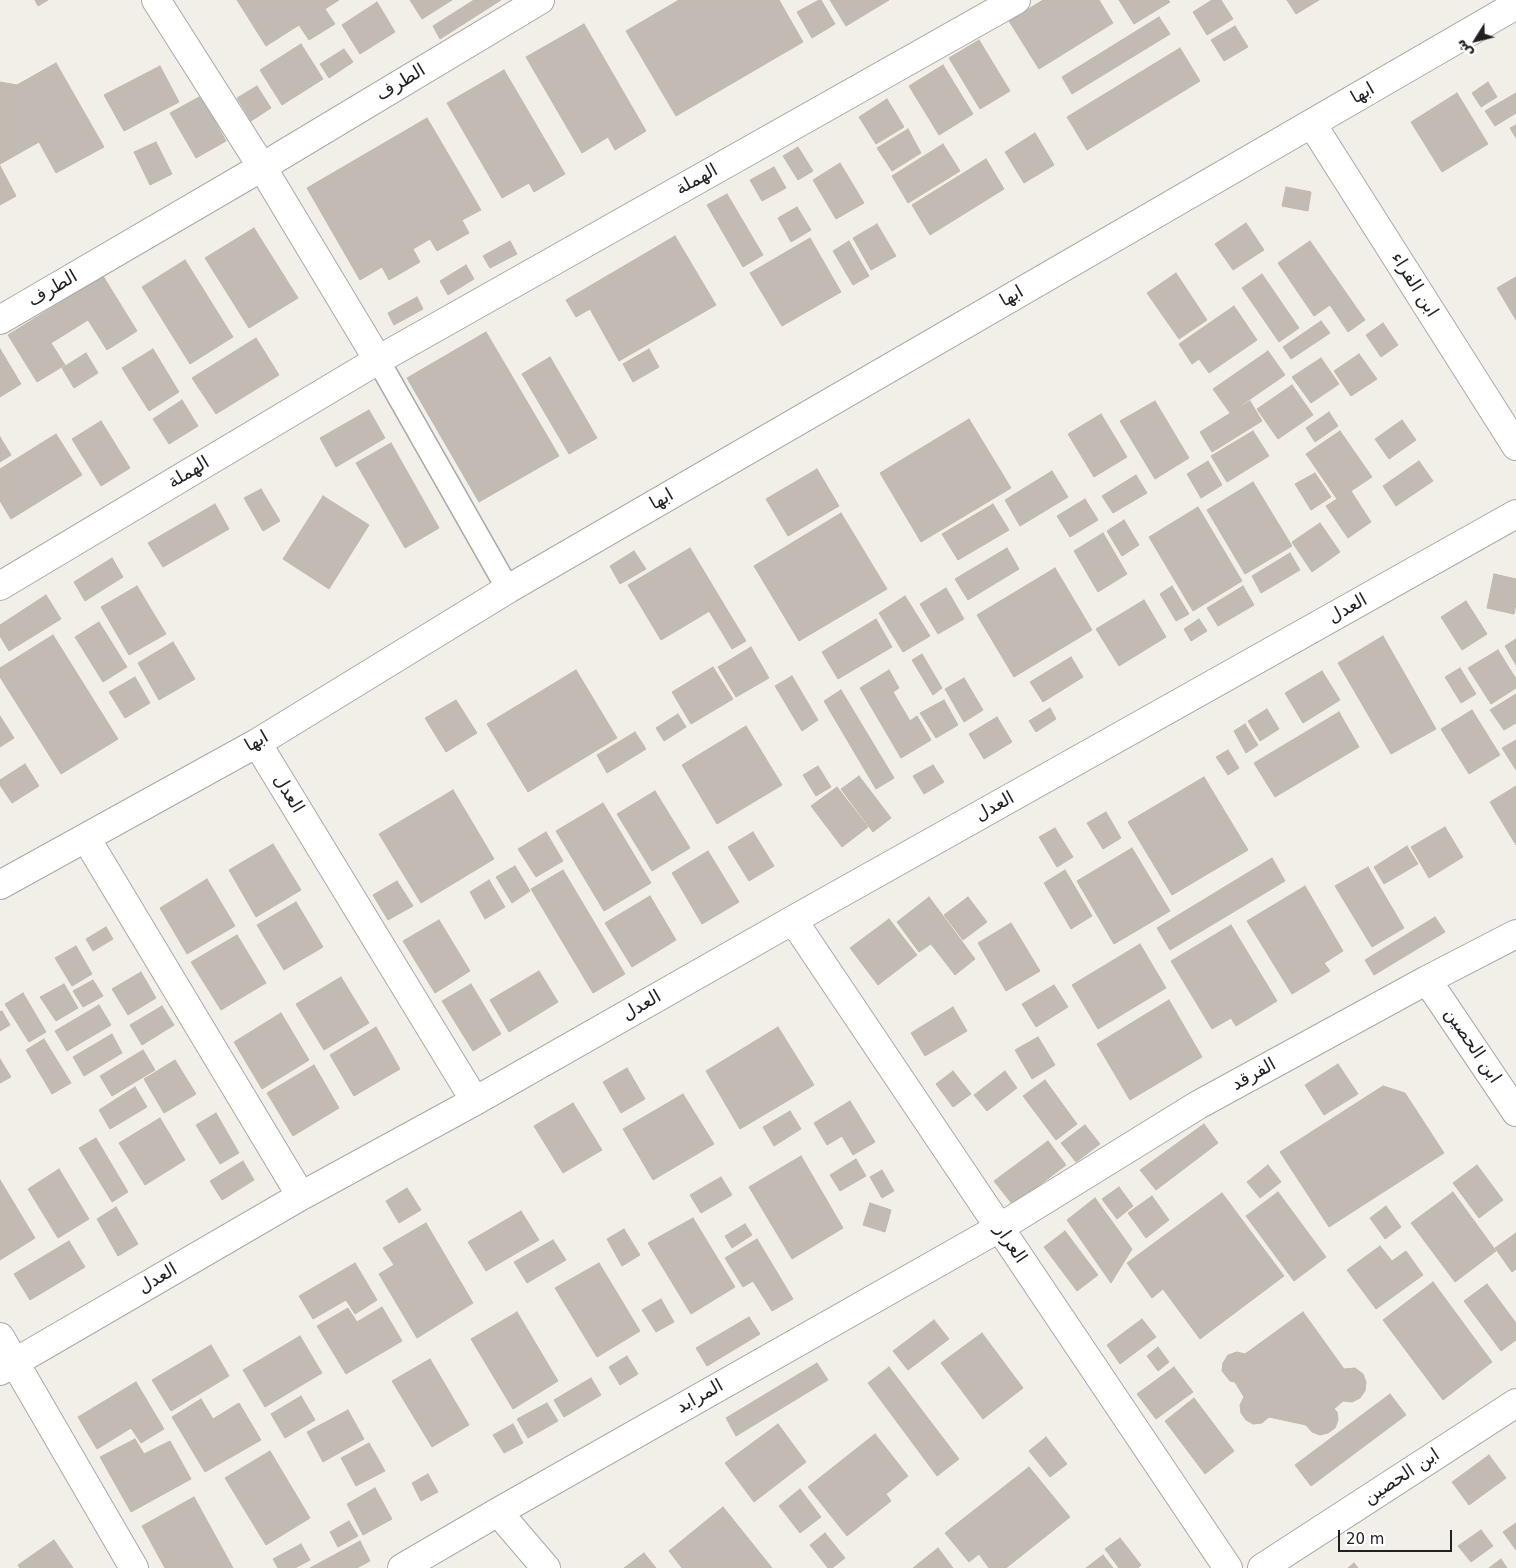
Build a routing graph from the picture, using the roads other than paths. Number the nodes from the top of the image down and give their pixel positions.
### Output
1 (156, 0) edge
2 (540, 0) edge
3 (1016, 0) edge
4 (1516, 5) edge
5 (1312, 124) junction
6 (262, 167) junction
7 (0, 320) edge
8 (378, 360) junction
9 (1516, 446) edge
10 (1516, 514) edge
11 (0, 586) edge
12 (508, 589) junction
13 (257, 743) junction
14 (86, 838) junction
15 (0, 885) edge
16 (793, 920) junction
17 (1516, 934) edge
18 (1427, 980) junction
19 (475, 1101) junction
20 (1516, 1112) edge
21 (301, 1196) junction
22 (999, 1228) junction
23 (0, 1337) edge
24 (8, 1366) edge
25 (1516, 1403) edge
26 (498, 1512) junction
27 (134, 1568) edge
28 (402, 1568) edge
29 (546, 1568) edge
30 (1228, 1568) edge
31 (1262, 1568) edge

1 - 6 street
2 - 6 street, الطرف
3 - 8 street, الهملة
4 - 5 street, ابها
5 - 9 street, ابن الفراء
5 - 12 street, ابها
6 - 7 street, الطرف
6 - 8 street
8 - 11 street, الهملة
8 - 12 lane
10 - 16 street, العدل
12 - 13 street, ابها
13 - 14 street, ابها
13 - 19 street, العدل
14 - 15 street, ابها
14 - 21 street
16 - 19 street, العدل
16 - 22 street, العرار
17 - 18 street, الفرقد
18 - 20 street, ابن الحصين
18 - 22 street, الفرقد
19 - 21 street, العدل
21 - 24 street, العدل
22 - 26 street, المرابد
22 - 30 street, العرار
23 - 24 street
24 - 27 street
25 - 31 street, ابن الحصين
26 - 28 street, المرابد
26 - 29 street

